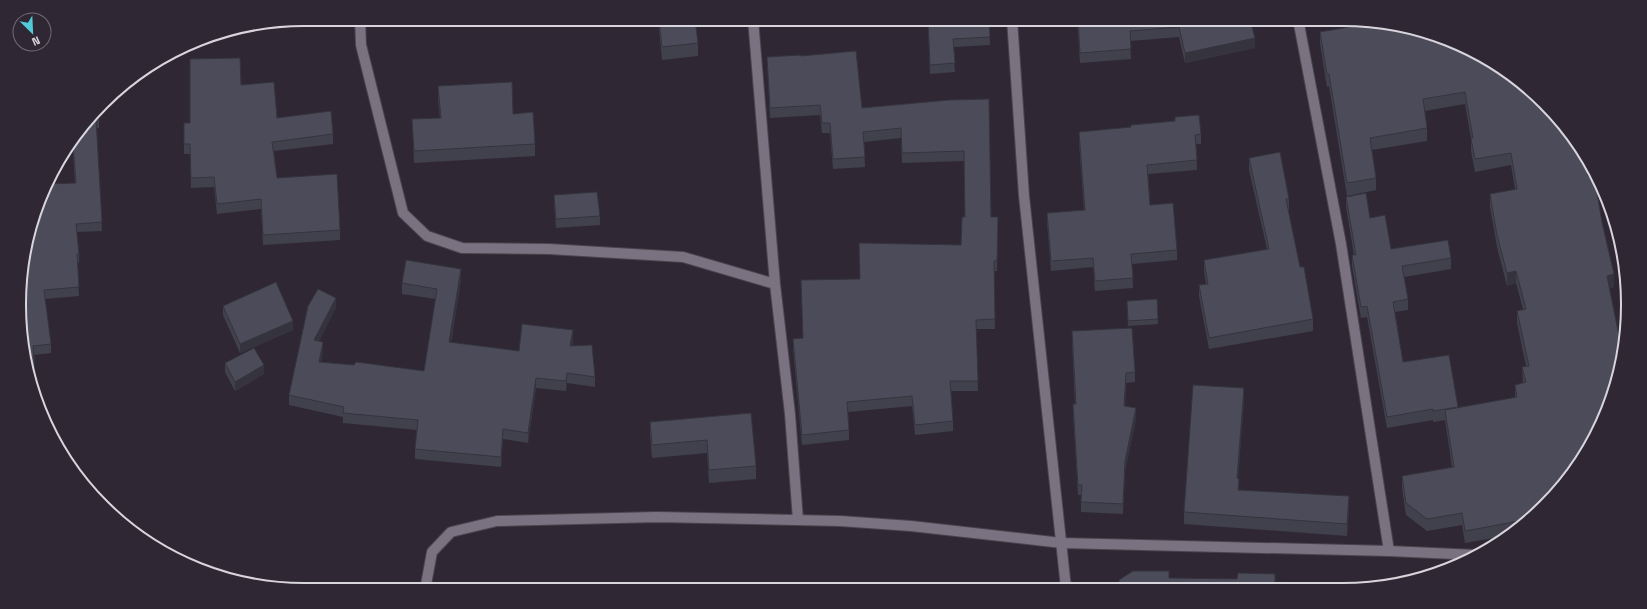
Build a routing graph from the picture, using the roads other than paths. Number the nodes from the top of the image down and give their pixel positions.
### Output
1 (360, 26) edge
2 (754, 26) edge
3 (1012, 26) edge
4 (1299, 26) edge
5 (775, 284) junction
6 (798, 520) junction
7 (1062, 543) junction
8 (1389, 551) junction
9 (1465, 554) edge
10 (426, 583) edge
11 (1066, 583) edge

1 - 5 street
2 - 5 street
3 - 7 street
4 - 8 street
5 - 6 street
6 - 7 street
6 - 10 street
7 - 8 street
7 - 11 street
8 - 9 street

